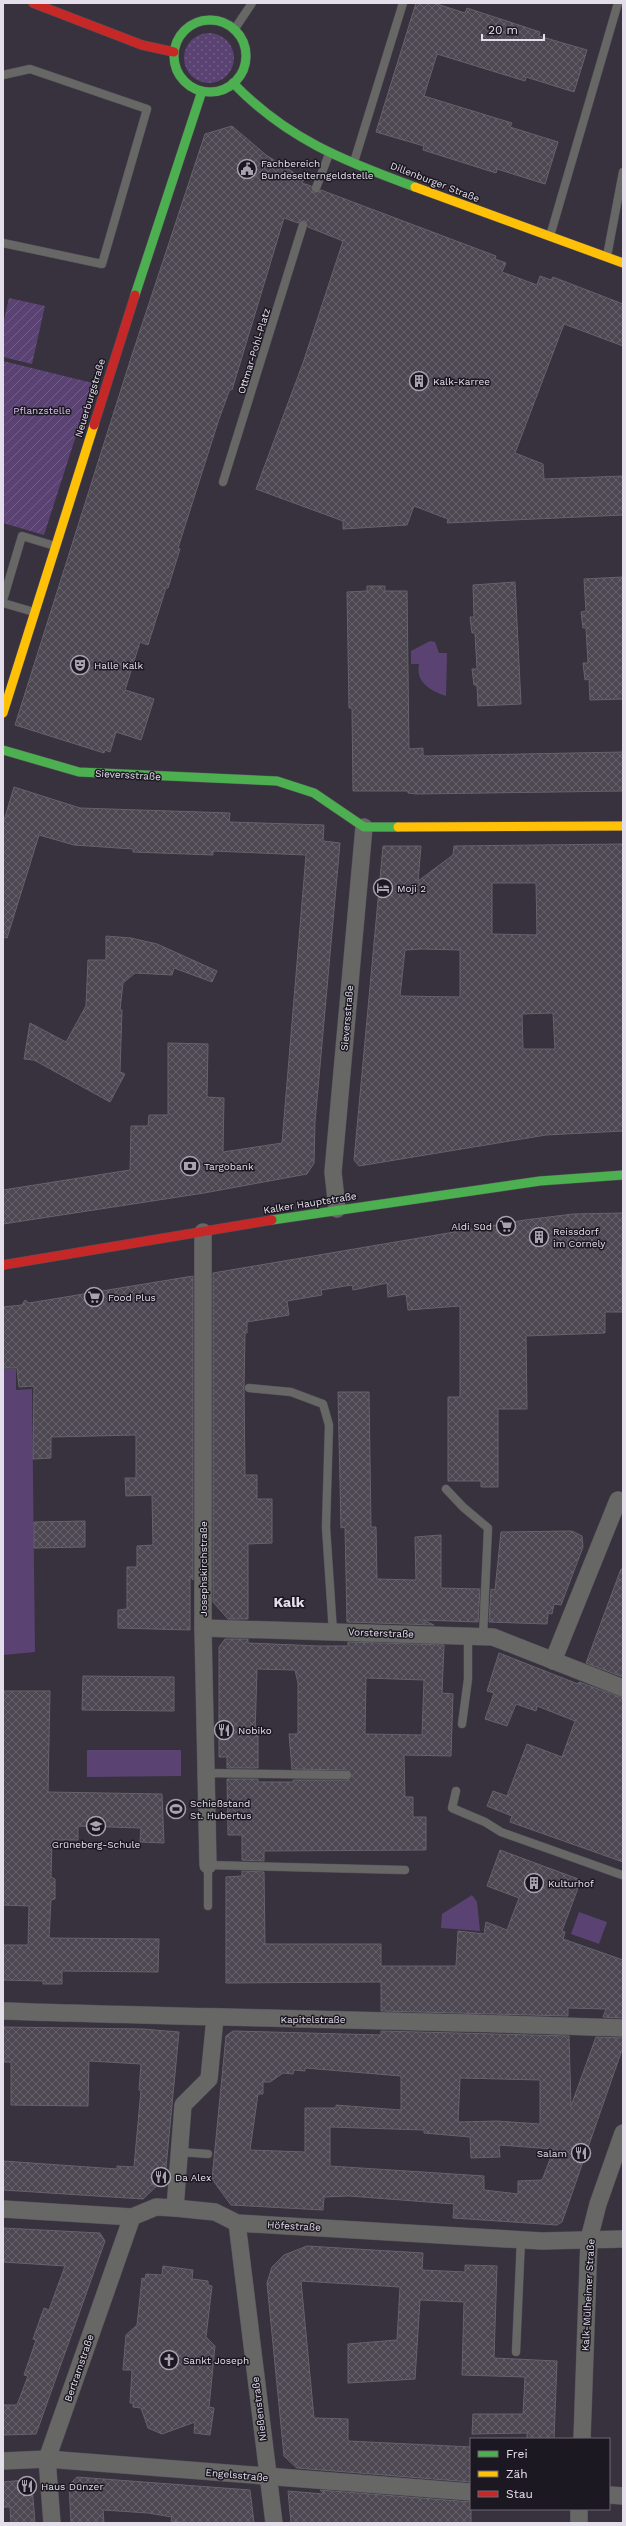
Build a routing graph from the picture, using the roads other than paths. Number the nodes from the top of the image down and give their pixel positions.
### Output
1 (33, 3) edge
2 (252, 3) edge
3 (403, 3) edge
4 (618, 3) edge
5 (234, 30) junction
6 (174, 52) junction
7 (3, 75) edge
8 (233, 83) junction
9 (202, 91) junction
10 (330, 153) junction
11 (354, 162) junction
12 (623, 172) edge
13 (316, 188) dead end
14 (620, 201) edge
15 (303, 225) dead end
16 (550, 237) junction
17 (3, 243) edge
18 (607, 257) junction
19 (623, 263) edge
20 (223, 482) dead end
21 (55, 546) junction
22 (3, 600) edge
23 (3, 603) edge
24 (34, 612) junction
25 (3, 713) edge
26 (3, 750) edge
27 (623, 826) edge
28 (364, 827) junction
29 (623, 1176) edge
30 (337, 1209) junction
31 (203, 1232) junction
32 (3, 1265) edge
33 (249, 1388) dead end
34 (446, 1489) dead end
35 (618, 1500) dead end
36 (204, 1628) junction
37 (334, 1632) junction
38 (476, 1636) junction
39 (553, 1660) junction
40 (623, 1688) edge
41 (462, 1724) dead end
42 (206, 1773) junction
43 (347, 1775) dead end
44 (456, 1791) dead end
45 (208, 1865) junction
46 (405, 1870) dead end
47 (622, 1875) edge
48 (208, 1906) dead end
49 (3, 2011) edge
50 (214, 2018) junction
51 (623, 2028) edge
52 (623, 2133) edge
53 (180, 2152) junction
54 (208, 2154) dead end
55 (175, 2208) junction
56 (3, 2209) edge
57 (132, 2217) junction
58 (237, 2223) junction
59 (589, 2239) junction
60 (623, 2239) edge
61 (521, 2240) junction
62 (516, 2352) dead end
63 (582, 2438) edge
64 (47, 2459) junction
65 (3, 2461) edge
66 (267, 2477) junction
67 (470, 2492) edge
68 (610, 2495) edge
69 (623, 2496) edge
70 (579, 2510) edge
71 (52, 2523) edge
72 (274, 2523) edge
73 (579, 2523) edge

1 - 6 street
2 - 5 lane
3 - 11 lane
4 - 16 lane
5 - 6 street
5 - 8 street
6 - 9 street
7 - 17 lane
8 - 9 street
8 - 10 street, Dillenburger Straße
9 - 21 street, Neuerburgstraße
10 - 11 street, Dillenburger Straße
10 - 13 lane
11 - 16 street, Dillenburger Straße
12 - 14 lane
14 - 18 lane
15 - 20 lane, Ottmar-Pohl-Platz
16 - 18 street, Dillenburger Straße
18 - 19 street, Dillenburger Straße
21 - 22 lane
21 - 24 street, Neuerburgstraße
23 - 24 lane
24 - 25 street, Neuerburgstraße
26 - 28 street, Sieversstraße
27 - 28 street
28 - 30 street, Sieversstraße
29 - 30 street, Kalker Hauptstraße
30 - 31 street, Kalker Hauptstraße
31 - 32 street, Kalker Hauptstraße
31 - 36 street, Josephskirchstraße
33 - 37 lane
34 - 38 lane
35 - 39 street
36 - 37 street, Vorsterstraße
36 - 42 street, Josephskirchstraße
37 - 38 street, Vorsterstraße
38 - 39 street, Vorsterstraße
38 - 41 lane
39 - 40 street, Vorsterstraße
42 - 43 lane
42 - 45 street, Josephskirchstraße
44 - 47 lane
45 - 46 lane
45 - 48 lane, Josephskirchstraße
49 - 50 street, Kapitelstraße
50 - 51 street, Kapitelstraße
50 - 53 street
52 - 59 street, Kalk-Mülheimer Straße
53 - 54 lane
53 - 55 street
55 - 57 street, Höfestraße
55 - 58 street, Höfestraße
56 - 57 street, Höfestraße
57 - 64 street, Bertramstraße
58 - 61 street, Höfestraße
58 - 66 street, Nießenstraße
59 - 60 street, Höfestraße
59 - 61 street, Höfestraße
59 - 63 street, Kalk-Mülheimer Straße
61 - 62 lane
64 - 65 street, Engelsstraße
64 - 66 street, Engelsstraße
64 - 71 street, Bertramstraße
66 - 67 street, Engelsstraße
66 - 72 street, Nießenstraße
68 - 69 street
70 - 73 street

